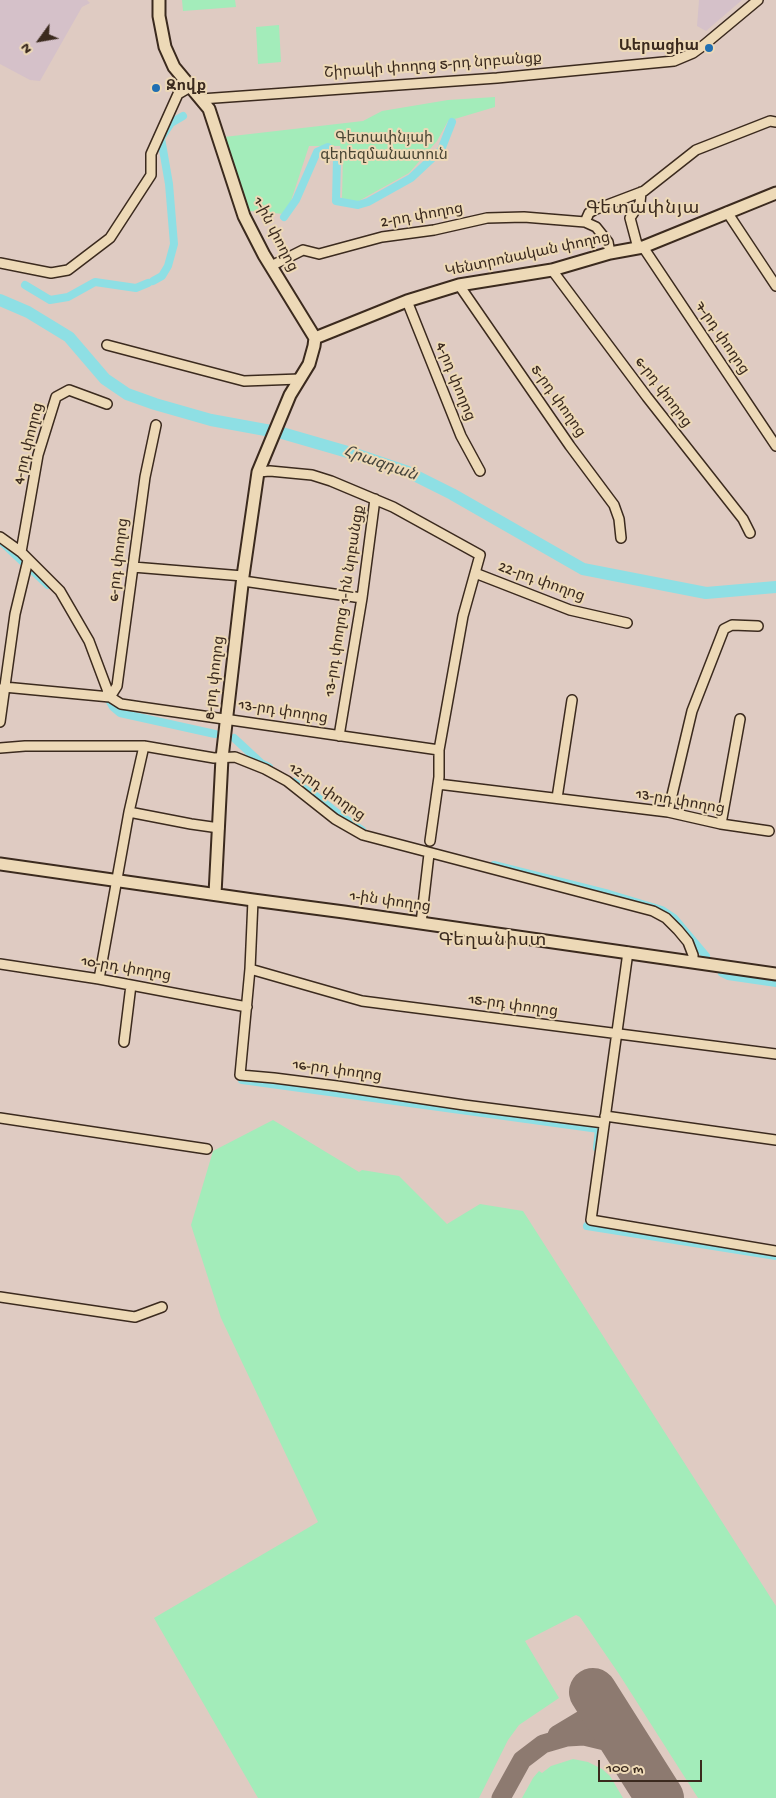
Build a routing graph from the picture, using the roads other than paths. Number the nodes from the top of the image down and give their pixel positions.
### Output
1 (159, 0) edge
2 (758, 0) edge
3 (190, 87) junction
4 (202, 99) junction
5 (776, 122) edge
6 (642, 192) junction
7 (776, 192) edge
8 (727, 212) junction
9 (585, 222) junction
10 (640, 247) junction
11 (610, 253) junction
12 (0, 263) edge
13 (271, 266) junction
14 (552, 270) junction
15 (459, 285) junction
16 (776, 286) edge
17 (408, 302) junction
18 (315, 338) junction
19 (107, 345) dead end
20 (300, 379) junction
21 (107, 404) dead end
22 (156, 425) dead end
23 (776, 446) edge
24 (259, 469) junction
25 (480, 471) dead end
26 (375, 499) junction
27 (750, 533) dead end
28 (0, 537) edge
29 (621, 538) dead end
30 (21, 552) junction
31 (28, 560) junction
32 (134, 567) junction
33 (475, 573) junction
34 (243, 578) junction
35 (362, 598) junction
36 (627, 623) dead end
37 (758, 626) dead end
38 (4, 687) junction
39 (110, 697) junction
40 (572, 700) dead end
41 (0, 717) edge
42 (227, 719) junction
43 (740, 719) dead end
44 (339, 736) junction
45 (144, 746) junction
46 (0, 748) edge
47 (440, 750) junction
48 (222, 758) junction
49 (438, 784) junction
50 (557, 798) junction
51 (129, 812) junction
52 (668, 812) junction
53 (721, 824) junction
54 (219, 828) junction
55 (769, 831) dead end
56 (430, 841) dead end
57 (429, 854) junction
58 (0, 864) edge
59 (118, 880) junction
60 (215, 894) junction
61 (253, 900) junction
62 (421, 923) junction
63 (628, 952) junction
64 (693, 962) junction
65 (0, 964) edge
66 (250, 969) junction
67 (776, 974) edge
68 (100, 979) junction
69 (131, 985) junction
70 (247, 1007) junction
71 (617, 1034) junction
72 (124, 1042) dead end
73 (776, 1054) edge
74 (0, 1118) edge
75 (604, 1120) junction
76 (776, 1140) edge
77 (207, 1148) dead end
78 (776, 1251) edge
79 (0, 1297) edge
80 (162, 1307) dead end

1 - 3 main road
2 - 4 street, Շիրակի փողոց 5-րդ նրբանցք
3 - 4 main road
3 - 12 street
4 - 13 main road, 1-ին փողոց
5 - 6 street
6 - 9 street
6 - 10 street
7 - 8 main road, Կենտրոնական փողոց
8 - 10 main road, Կենտրոնական փողոց
8 - 16 street
9 - 11 street
9 - 13 street, 2-րդ փողոց
10 - 11 main road, Կենտրոնական փողոց
10 - 23 street, 7-րդ փողոց
11 - 14 main road, Կենտրոնական փողոց
13 - 18 main road, 1-ին փողոց
14 - 15 main road, Կենտրոնական փողոց
14 - 27 street, 6-րդ փողոց
15 - 17 main road, Կենտրոնական փողոց
15 - 29 street, 5-րդ փողոց
17 - 18 main road, Կենտրոնական փողոց
17 - 25 street, 4-րդ փողոց
18 - 20 main road
19 - 20 street
20 - 24 main road, 8-րդ փողոց
21 - 30 street, 4-րդ փողոց
22 - 32 street, 6-րդ փողոց
24 - 26 street
24 - 34 main road, 8-րդ փողոց
26 - 33 street
26 - 35 street, 13-րդ փողոց 1-ին նրբանցք
28 - 30 street
30 - 31 street
31 - 38 street
31 - 39 street
32 - 34 street
32 - 39 street, 6-րդ փողոց
33 - 36 street, 22-րդ փողոց
33 - 47 street
34 - 35 street
34 - 42 main road, 8-րդ փողոց
35 - 44 street, 13-րդ փողոց 1-ին նրբանցք
37 - 52 street
38 - 39 street, 13-րդ փողոց
38 - 41 street
39 - 42 street, 13-րդ փողոց
40 - 50 street
42 - 44 street, 13-րդ փողոց
42 - 48 main road, 8-րդ փողոց
43 - 53 street
44 - 47 street, 13-րդ փողոց
45 - 46 street, 12-րդ փողոց
45 - 48 street, 12-րդ փողոց
45 - 51 street
47 - 49 street
48 - 54 main road, 8-րդ փողոց
48 - 57 street, 12-րդ փողոց
49 - 50 street, 13-րդ փողոց
49 - 56 street
50 - 52 street, 13-րդ փողոց
51 - 54 street
51 - 59 street
52 - 53 street, 13-րդ փողոց
53 - 55 street, 13-րդ փողոց
54 - 60 main road, 8-րդ փողոց
57 - 62 street
57 - 64 street, 12-րդ փողոց
58 - 59 main road, 1-ին փողոց
59 - 60 main road, 1-ին փողոց
59 - 68 street
60 - 61 main road, 1-ին փողոց
61 - 62 main road, 1-ին փողոց
61 - 66 street, 16-րդ փողոց
62 - 63 main road, 1-ին փողոց
63 - 64 main road, 1-ին փողոց
63 - 71 street
64 - 67 main road, 1-ին փողոց
65 - 68 street, 10-րդ փողոց
66 - 70 street, 16-րդ փողոց
66 - 71 street, 15-րդ փողոց
68 - 69 street, 10-րդ փողոց
69 - 70 street, 10-րդ փողոց
69 - 72 street
70 - 75 street, 16-րդ փողոց
71 - 73 street, 15-րդ փողոց
71 - 75 street
74 - 77 street
75 - 76 street, 16-րդ փողոց
75 - 78 street
79 - 80 street

